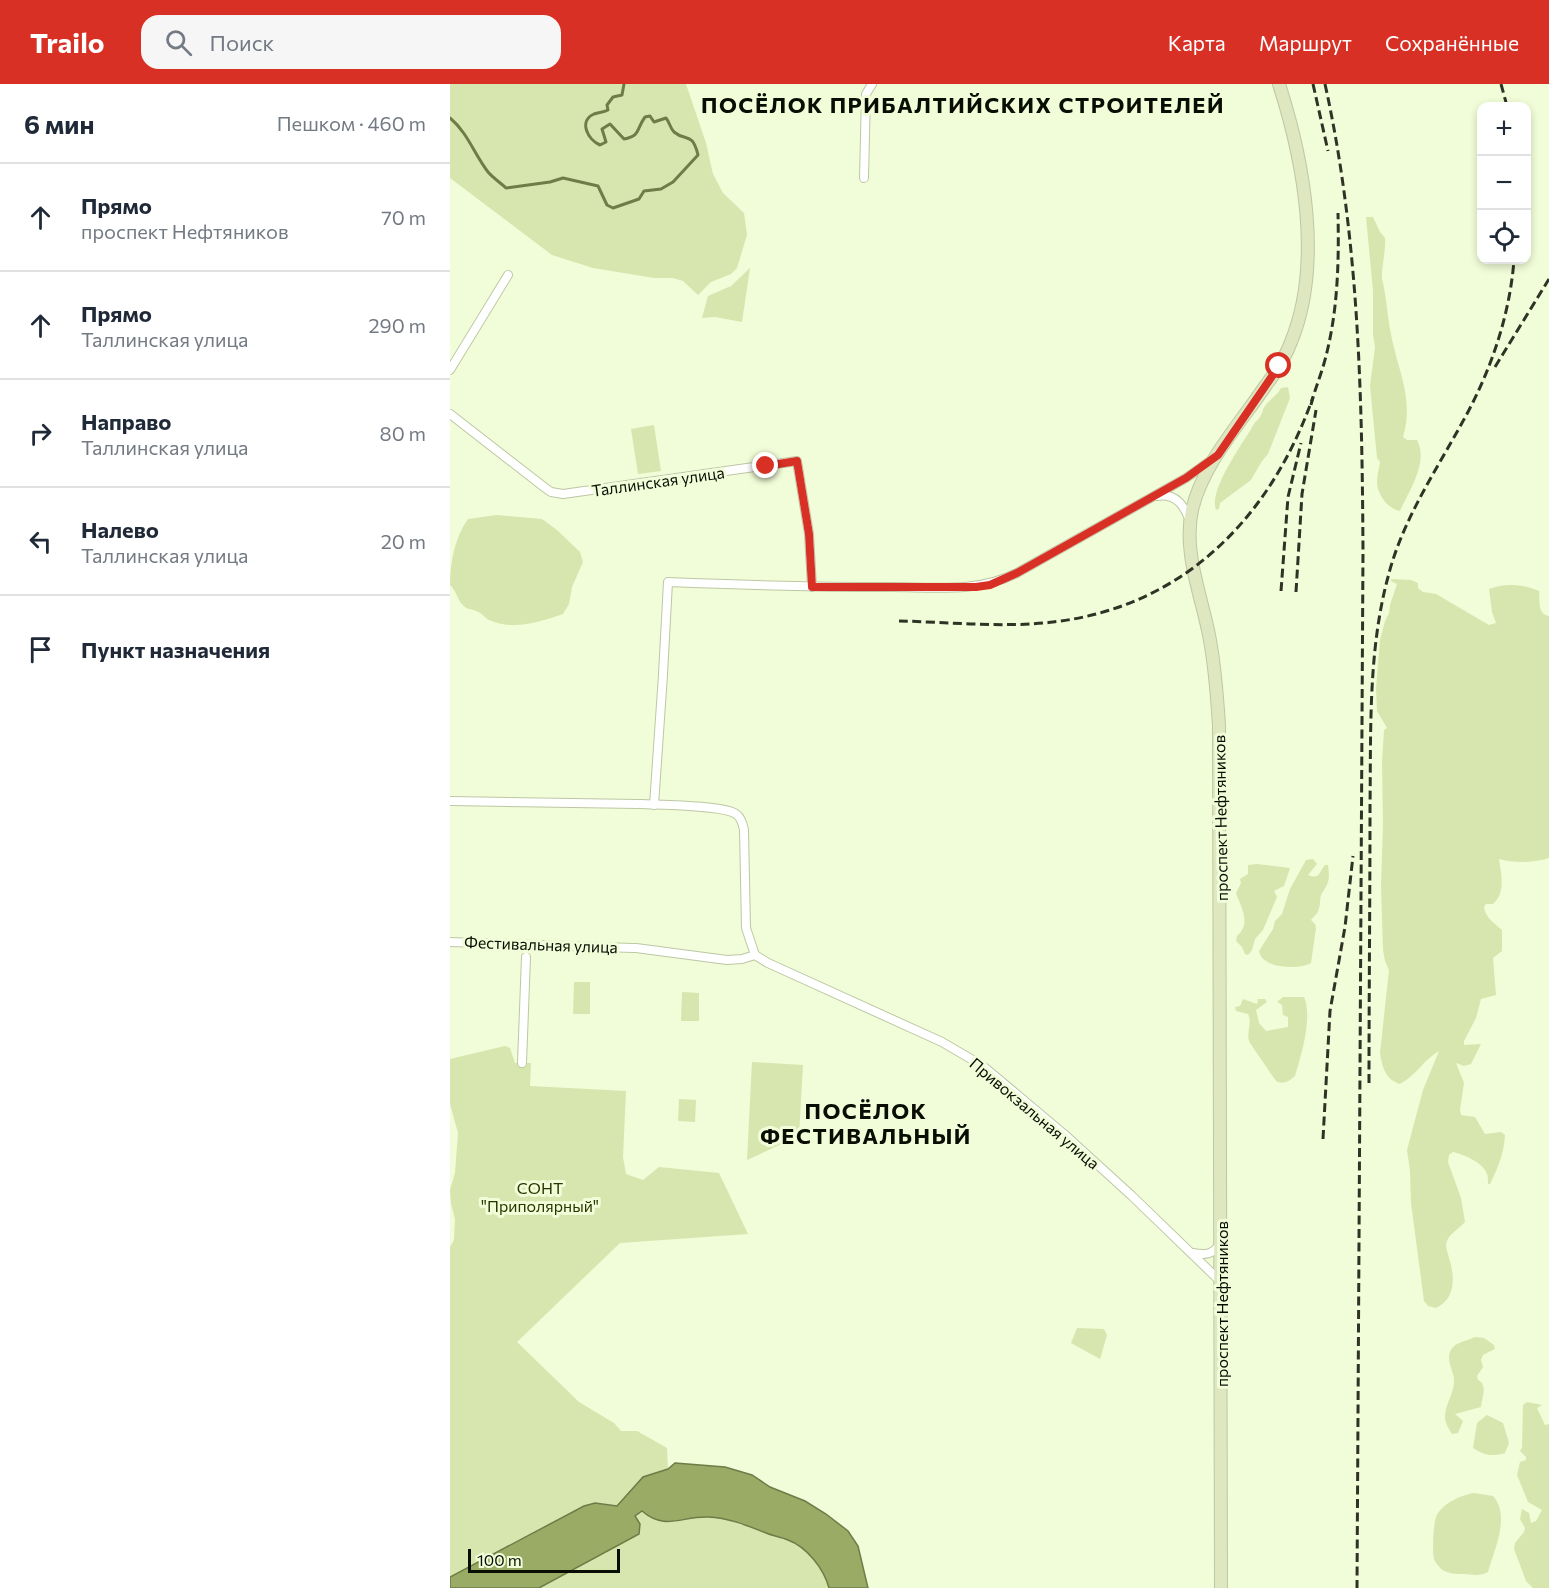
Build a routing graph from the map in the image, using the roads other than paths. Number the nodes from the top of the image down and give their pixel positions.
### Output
1 (872, 84) edge
2 (1279, 84) edge
3 (864, 178) dead end
4 (508, 275) dead end
5 (450, 370) edge
6 (450, 414) edge
7 (1218, 455) junction
8 (1153, 496) junction
9 (1191, 523) junction
10 (812, 587) junction
11 (450, 801) edge
12 (654, 805) junction
13 (450, 942) edge
14 (526, 944) junction
15 (754, 955) junction
16 (522, 1063) dead end
17 (1221, 1241) junction
18 (1192, 1252) junction
19 (1221, 1282) junction
20 (1221, 1588) edge

1 - 3 street
2 - 7 main road, проспект Нефтяников
4 - 5 street
6 - 10 street, Таллинская улица
7 - 8 street
7 - 9 main road, проспект Нефтяников
8 - 9 street
8 - 10 street
9 - 17 main road, проспект Нефтяников
10 - 12 street
11 - 12 street
12 - 15 street
13 - 14 street, Фестивальная улица
14 - 15 street, Фестивальная улица
14 - 16 street
15 - 18 street, Привокзальная улица
17 - 18 street
17 - 19 main road, проспект Нефтяников
18 - 19 street, Привокзальная улица
19 - 20 main road, проспект Нефтяников

